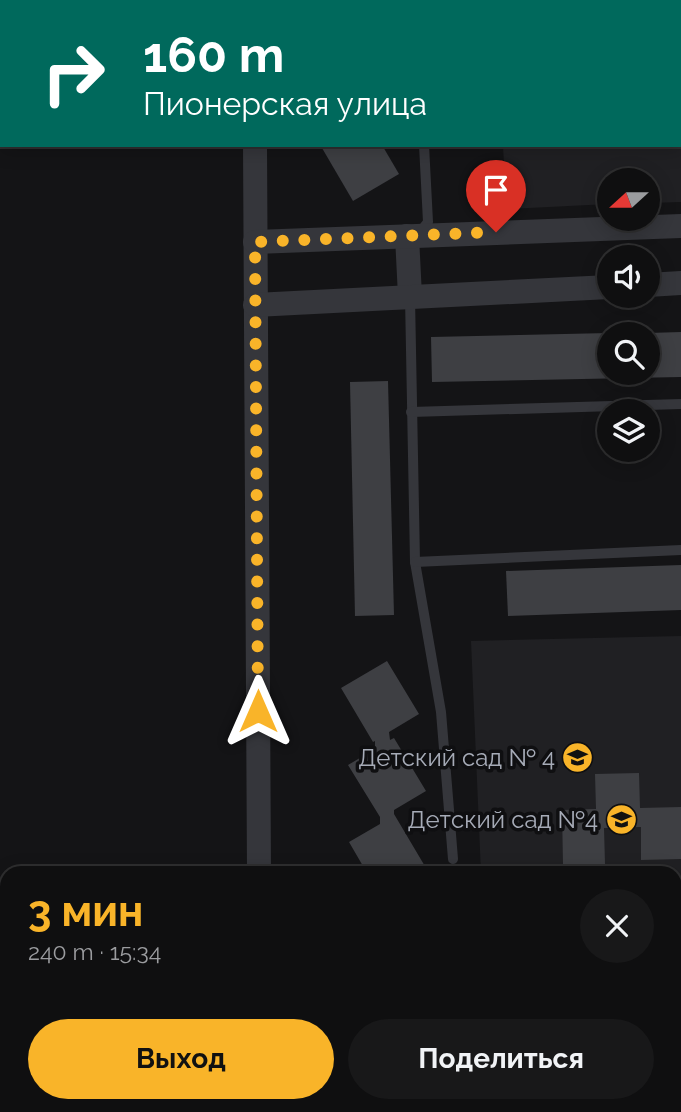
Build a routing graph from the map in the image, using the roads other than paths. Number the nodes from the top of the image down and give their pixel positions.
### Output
1 (255, 147) edge
2 (424, 147) edge
3 (681, 226) edge
4 (412, 235) junction
5 (255, 242) junction
6 (681, 283) edge
7 (660, 284) edge
8 (597, 288) edge
9 (410, 296) junction
10 (255, 304) junction
11 (681, 404) edge
12 (411, 412) junction
13 (681, 550) edge
14 (415, 562) junction
15 (453, 859) dead end
16 (258, 866) edge

1 - 5 street
2 - 4 lane
3 - 4 street
4 - 5 street
4 - 9 street
5 - 10 street
6 - 7 street
8 - 9 street
9 - 10 street
9 - 12 lane
10 - 16 street
11 - 12 lane
12 - 14 lane
13 - 14 lane
14 - 15 lane

